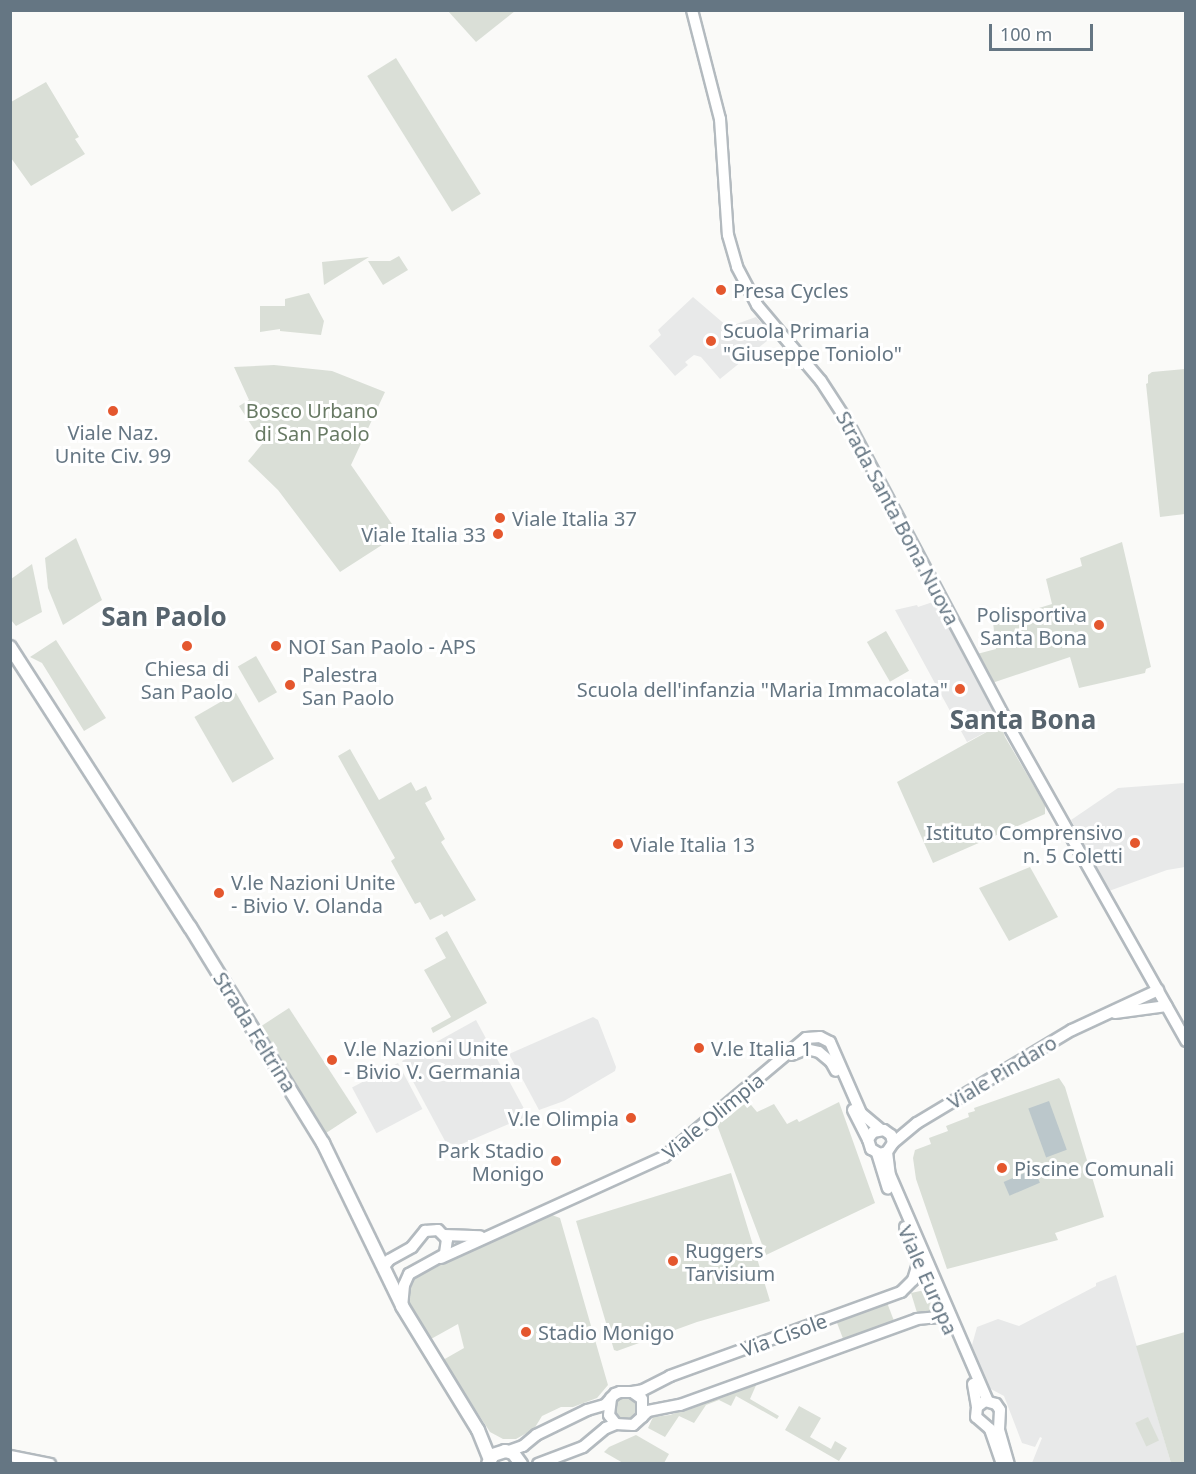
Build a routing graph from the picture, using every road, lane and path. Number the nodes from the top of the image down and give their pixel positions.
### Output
1 (692, 10) edge
2 (10, 647) edge
3 (1148, 971) junction
4 (1159, 992) junction
5 (1140, 997) junction
6 (1167, 1006) junction
7 (1122, 1011) junction
8 (1094, 1019) junction
9 (1185, 1041) edge
10 (830, 1042) joint
11 (785, 1058) junction
12 (911, 1127) junction
13 (884, 1131) junction
14 (868, 1139) junction
15 (886, 1149) junction
16 (489, 1234) junction
17 (444, 1235) junction
18 (417, 1241) junction
19 (373, 1246) junction
20 (398, 1255) junction
21 (437, 1259) junction
22 (919, 1260) junction
23 (383, 1268) junction
24 (402, 1306) junction
25 (946, 1320) junction
26 (632, 1392) junction
27 (611, 1398) junction
28 (988, 1401) junction
29 (977, 1407) junction
30 (642, 1417) junction
31 (999, 1418) junction
32 (616, 1424) junction
33 (987, 1425) junction
34 (478, 1430) junction
35 (505, 1451) junction
36 (10, 1456) edge
37 (489, 1461) edge
38 (50, 1464) edge
39 (521, 1464) edge
40 (538, 1464) edge
41 (1002, 1464) edge
42 (1009, 1464) edge

1 - 3 street, Strada Santa Bona Nuova
2 - 19 main road, Strada Feltrina
3 - 4 street, Strada Santa Bona Nuova
3 - 5 street
4 - 5 street, Viale Pindaro
4 - 6 street, Strada Santa Bona Nuova
4 - 7 street, Viale Pindaro
5 - 8 street, Viale Pindaro
6 - 7 street, Viale Pindaro
6 - 9 street, Strada Santa Bona Nuova
7 - 8 street, Viale Pindaro
8 - 12 street, Viale Pindaro
10 - 11 street, Viale Olimpia
10 - 13 street, Viale Europa
11 - 14 street, Viale Europa
11 - 16 street, Viale Olimpia
12 - 13 street, Viale Pindaro
12 - 15 street, Viale Pindaro
13 - 14 street
13 - 15 street, Viale Europa
14 - 15 street, Viale Europa
15 - 22 street, Viale Europa
15 - 28 street, Viale Europa
16 - 17 street, Viale Olimpia
16 - 21 street, Viale Olimpia
17 - 18 street
17 - 21 street
18 - 20 street
18 - 21 street
19 - 20 street
19 - 23 main road, Strada Feltrina
20 - 23 street
21 - 24 street, Viale Olimpia
22 - 25 street, Viale Europa
22 - 26 street, Via Cisole
23 - 24 main road, Strada Feltrina
24 - 34 main road, Strada Feltrina
25 - 29 street, Viale Europa
25 - 30 street, Via Cisole
26 - 27 street, Via Cisole
26 - 30 street
27 - 32 street
27 - 35 street, Via Cisole
28 - 29 street
28 - 31 street, Viale Europa
29 - 33 street, Viale Europa
30 - 32 street, Via Cisole
31 - 33 street
31 - 42 street, Viale Europa
32 - 40 street, Via Cisole
33 - 41 street, Viale Europa
34 - 35 main road, Strada Feltrina
34 - 37 main road, Strada Feltrina
35 - 37 main road, Strada Feltrina
35 - 39 main road, Strada Feltrina
36 - 38 street

